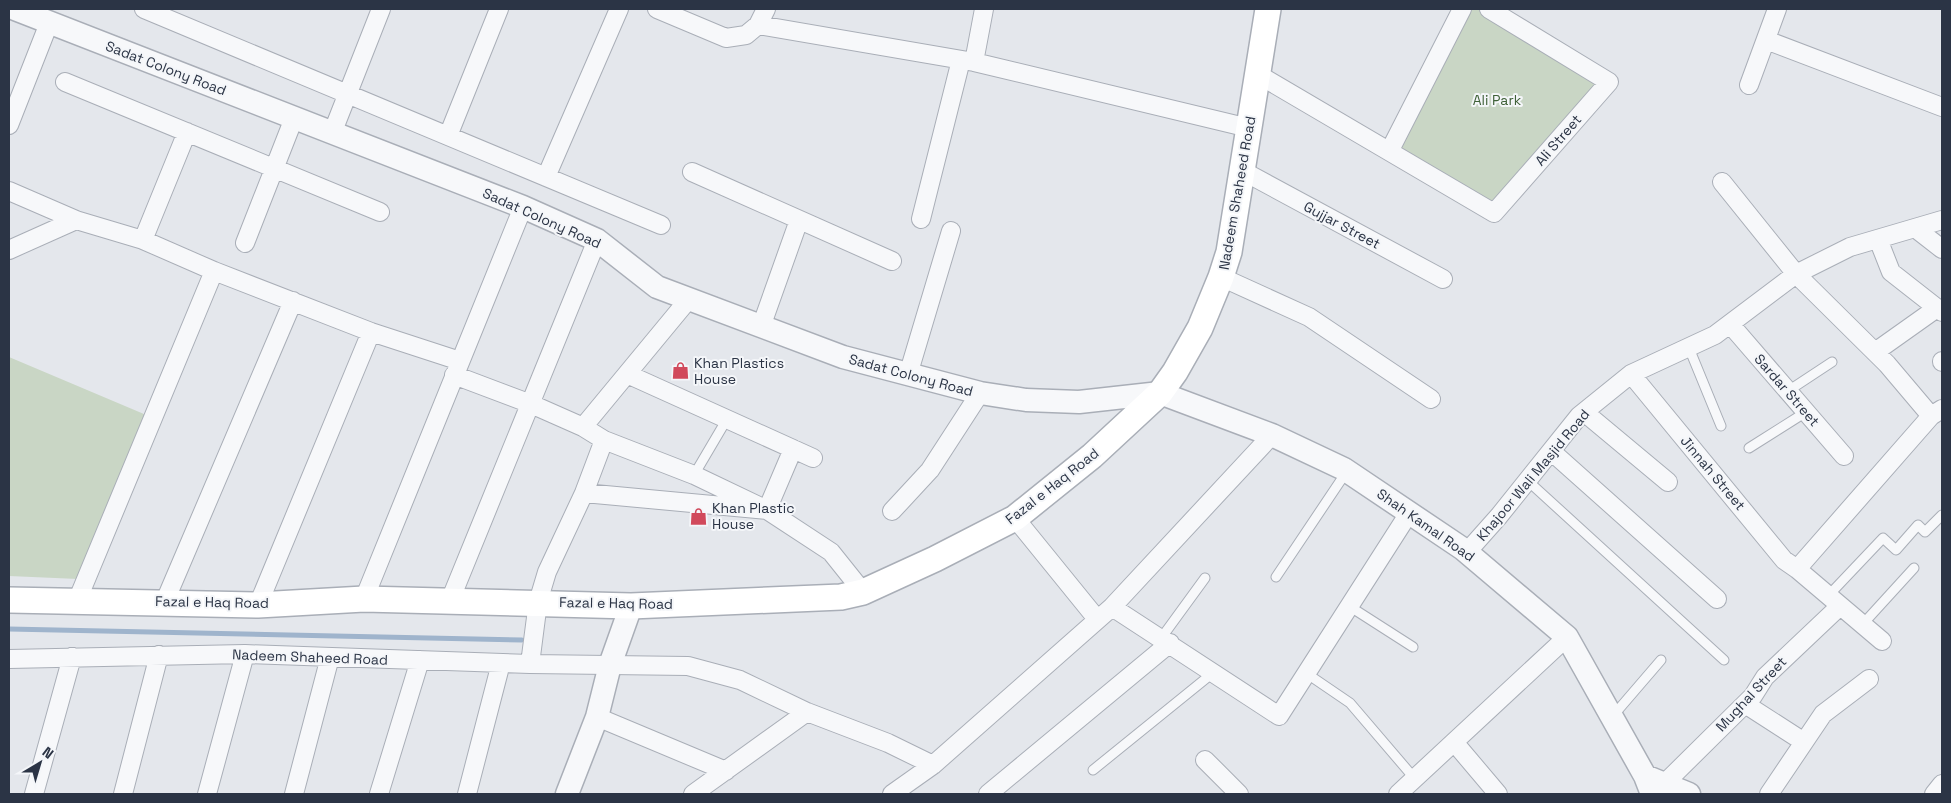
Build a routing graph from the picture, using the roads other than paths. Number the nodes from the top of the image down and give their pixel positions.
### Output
1 (18, 9) edge
2 (144, 9) edge
3 (381, 9) edge
4 (499, 9) edge
5 (619, 9) edge
6 (657, 9) edge
7 (766, 9) edge
8 (984, 9) edge
9 (1268, 9) edge
10 (1462, 9) edge
11 (1489, 9) edge
12 (1777, 9) edge
13 (49, 23) junction
14 (758, 25) junction
15 (1766, 40) junction
16 (968, 61) junction
17 (1259, 75) junction
18 (65, 82) dead end
19 (1749, 85) dead end
20 (346, 94) junction
21 (1942, 108) edge
22 (294, 118) junction
23 (9, 125) edge
24 (1249, 128) junction
25 (333, 131) junction
26 (187, 132) junction
27 (448, 136) junction
28 (1390, 150) junction
29 (274, 169) junction
30 (1241, 170) junction
31 (692, 172) dead end
32 (546, 177) junction
33 (1722, 182) dead end
34 (9, 191) edge
35 (523, 206) junction
36 (380, 212) dead end
37 (921, 219) dead end
38 (76, 220) junction
39 (799, 220) junction
40 (1942, 220) edge
41 (661, 225) dead end
42 (1915, 228) junction
43 (951, 231) dead end
44 (1878, 239) junction
45 (143, 240) junction
46 (597, 240) junction
47 (245, 243) dead end
48 (1942, 249) edge
49 (9, 250) edge
50 (892, 261) dead end
51 (214, 271) junction
52 (1796, 274) junction
53 (1222, 277) junction
54 (1443, 279) dead end
55 (688, 300) junction
56 (292, 301) junction
57 (1940, 310) edge
58 (1730, 324) junction
59 (761, 326) junction
60 (371, 332) junction
61 (1689, 348) junction
62 (1875, 352) junction
63 (1832, 362) dead end
64 (457, 368) junction
65 (627, 374) junction
66 (1631, 374) junction
67 (908, 375) junction
68 (1788, 391) junction
69 (980, 393) junction
70 (1160, 393) junction
71 (1432, 399) dead end
72 (531, 404) junction
73 (1584, 412) junction
74 (1806, 412) junction
75 (1937, 412) edge
76 (727, 419) junction
77 (1721, 426) dead end
78 (583, 427) junction
79 (1272, 435) junction
80 (604, 440) junction
81 (1749, 448) dead end
82 (793, 449) junction
83 (1551, 451) junction
84 (1844, 456) dead end
85 (813, 458) dead end
86 (1347, 471) junction
87 (694, 475) junction
88 (1528, 481) junction
89 (1668, 482) dead end
90 (584, 494) junction
91 (767, 510) junction
92 (892, 511) dead end
93 (1409, 513) junction
94 (1942, 515) edge
95 (1015, 518) junction
96 (1467, 552) junction
97 (1914, 568) dead end
98 (1796, 569) junction
99 (1276, 576) dead end
100 (1205, 578) dead end
101 (863, 592) junction
102 (364, 599) junction
103 (1717, 599) dead end
104 (9, 600) edge
105 (77, 601) junction
106 (165, 601) junction
107 (1834, 601) junction
108 (538, 602) junction
109 (449, 603) junction
110 (258, 605) junction
111 (631, 606) junction
112 (1349, 606) junction
113 (1112, 607) junction
114 (1097, 619) junction
115 (1862, 625) junction
116 (1567, 637) junction
117 (1166, 640) junction
118 (1882, 642) dead end
119 (1413, 647) dead end
120 (245, 654) junction
121 (159, 656) junction
122 (72, 657) junction
123 (330, 657) junction
124 (9, 658) edge
125 (420, 660) junction
126 (1661, 660) dead end
127 (1724, 660) dead end
128 (501, 663) junction
129 (530, 664) junction
130 (610, 664) junction
131 (1214, 672) junction
132 (1306, 673) junction
133 (1869, 679) dead end
134 (1745, 704) junction
135 (807, 712) junction
136 (597, 717) junction
137 (1612, 718) junction
138 (1454, 742) junction
139 (1804, 742) junction
140 (1206, 760) dead end
141 (933, 765) junction
142 (1093, 770) dead end
143 (726, 771) junction
144 (1415, 779) junction
145 (1942, 784) edge
146 (1654, 785) edge
147 (34, 794) edge
148 (124, 794) edge
149 (207, 794) edge
150 (294, 794) edge
151 (379, 794) edge
152 (467, 794) edge
153 (567, 794) edge
154 (693, 794) edge
155 (892, 794) edge
156 (988, 794) edge
157 (1239, 794) edge
158 (1398, 794) edge
159 (1498, 794) edge
160 (1690, 794) edge
161 (1769, 794) edge
162 (1934, 794) edge

1 - 13 street, Sadat Colony Road
2 - 20 street
3 - 20 street
4 - 27 street
5 - 32 street
6 - 14 street
7 - 14 street
8 - 16 street
9 - 17 main road, Nadeem Shaheed Road
10 - 28 street
11 - 28 street, Ali Street
12 - 15 street
13 - 22 street, Sadat Colony Road
13 - 23 street
14 - 16 street
15 - 19 street
15 - 21 street
16 - 24 street
16 - 37 street
17 - 24 main road, Nadeem Shaheed Road
17 - 28 street, Ali Street
18 - 26 street
20 - 25 street
20 - 27 street
22 - 25 street, Sadat Colony Road
22 - 29 street
24 - 30 main road, Nadeem Shaheed Road
25 - 35 street, Sadat Colony Road
26 - 29 street
26 - 45 street
27 - 32 street
29 - 36 street
29 - 47 street
30 - 53 main road, Nadeem Shaheed Road
30 - 54 street, Gujjar Street
31 - 39 street
32 - 41 street
33 - 52 street
34 - 38 street
35 - 46 street, Sadat Colony Road
35 - 64 street
38 - 45 street
38 - 49 street
39 - 50 street
39 - 59 street
40 - 42 street, Khajoor Wali Masjid Road
42 - 44 street, Khajoor Wali Masjid Road
42 - 48 street
43 - 67 street
44 - 52 street, Khajoor Wali Masjid Road
44 - 57 street
45 - 51 street
46 - 55 street, Sadat Colony Road
46 - 72 street
51 - 56 street
51 - 105 street
52 - 58 street, Khajoor Wali Masjid Road
52 - 62 street
53 - 70 main road, Nadeem Shaheed Road
53 - 71 street
55 - 59 street, Sadat Colony Road
55 - 65 street
56 - 60 street
56 - 106 street
57 - 62 street
58 - 61 street, Khajoor Wali Masjid Road
58 - 68 street, Sardar Street
59 - 67 street, Sadat Colony Road
60 - 64 street
60 - 110 street
61 - 66 street, Khajoor Wali Masjid Road
61 - 77 lane
62 - 75 street
63 - 68 lane
64 - 72 street
64 - 102 street
65 - 76 street
65 - 78 street
66 - 73 street, Khajoor Wali Masjid Road
66 - 98 street, Jinnah Street
67 - 69 street, Sadat Colony Road
68 - 74 street, Sardar Street
69 - 70 street, Sadat Colony Road
69 - 92 street
70 - 79 street, Shah Kamal Road
70 - 95 main road, Fazal e Haq Road
72 - 78 street
72 - 109 street
73 - 83 street, Khajoor Wali Masjid Road
73 - 89 street
74 - 81 lane
74 - 84 street, Sardar Street
75 - 98 street
76 - 82 street
76 - 87 lane
78 - 80 street
79 - 86 street, Shah Kamal Road
79 - 113 street
80 - 87 street
80 - 90 street
82 - 85 street
82 - 91 street
83 - 88 street, Khajoor Wali Masjid Road
83 - 103 street
86 - 93 street, Shah Kamal Road
86 - 99 lane
87 - 91 street
88 - 96 street, Khajoor Wali Masjid Road
88 - 127 lane
90 - 91 street
90 - 108 street
91 - 101 street
93 - 96 street, Shah Kamal Road
93 - 112 street
94 - 107 lane
95 - 101 main road, Fazal e Haq Road
95 - 114 street
96 - 116 street, Shah Kamal Road
97 - 115 lane
98 - 107 street, Jinnah Street
100 - 117 lane
101 - 111 main road, Fazal e Haq Road
102 - 109 main road, Fazal e Haq Road
102 - 110 main road, Fazal e Haq Road
104 - 105 main road, Fazal e Haq Road
105 - 106 main road, Fazal e Haq Road
106 - 110 main road, Fazal e Haq Road
107 - 115 street, Jinnah Street
107 - 134 street, Mughal Street
108 - 109 main road, Fazal e Haq Road
108 - 111 main road, Fazal e Haq Road
108 - 129 street
111 - 130 street
112 - 119 lane
112 - 132 street
113 - 114 street
113 - 117 street
114 - 141 street
115 - 118 street, Jinnah Street
116 - 137 street, Shah Kamal Road
116 - 138 street
117 - 131 street
117 - 156 street
120 - 121 street, Nadeem Shaheed Road
120 - 123 street, Nadeem Shaheed Road
120 - 149 street
121 - 122 street, Nadeem Shaheed Road
121 - 148 street
122 - 124 street, Nadeem Shaheed Road
122 - 147 street
123 - 125 street, Nadeem Shaheed Road
123 - 150 street
125 - 128 street, Nadeem Shaheed Road
125 - 151 street
126 - 137 lane
128 - 129 street, Nadeem Shaheed Road
128 - 152 street
129 - 130 street, Nadeem Shaheed Road
130 - 135 street, Nadeem Shaheed Road
130 - 136 street
131 - 132 street
131 - 142 lane
132 - 144 lane
133 - 139 street
134 - 139 street
134 - 146 street, Mughal Street
135 - 141 street, Nadeem Shaheed Road
135 - 143 street
136 - 143 street
136 - 153 street
137 - 146 street, Shah Kamal Road
138 - 144 street
138 - 159 street
139 - 161 street
140 - 157 street
141 - 155 street
143 - 154 street
144 - 158 street
145 - 162 street
146 - 160 street

